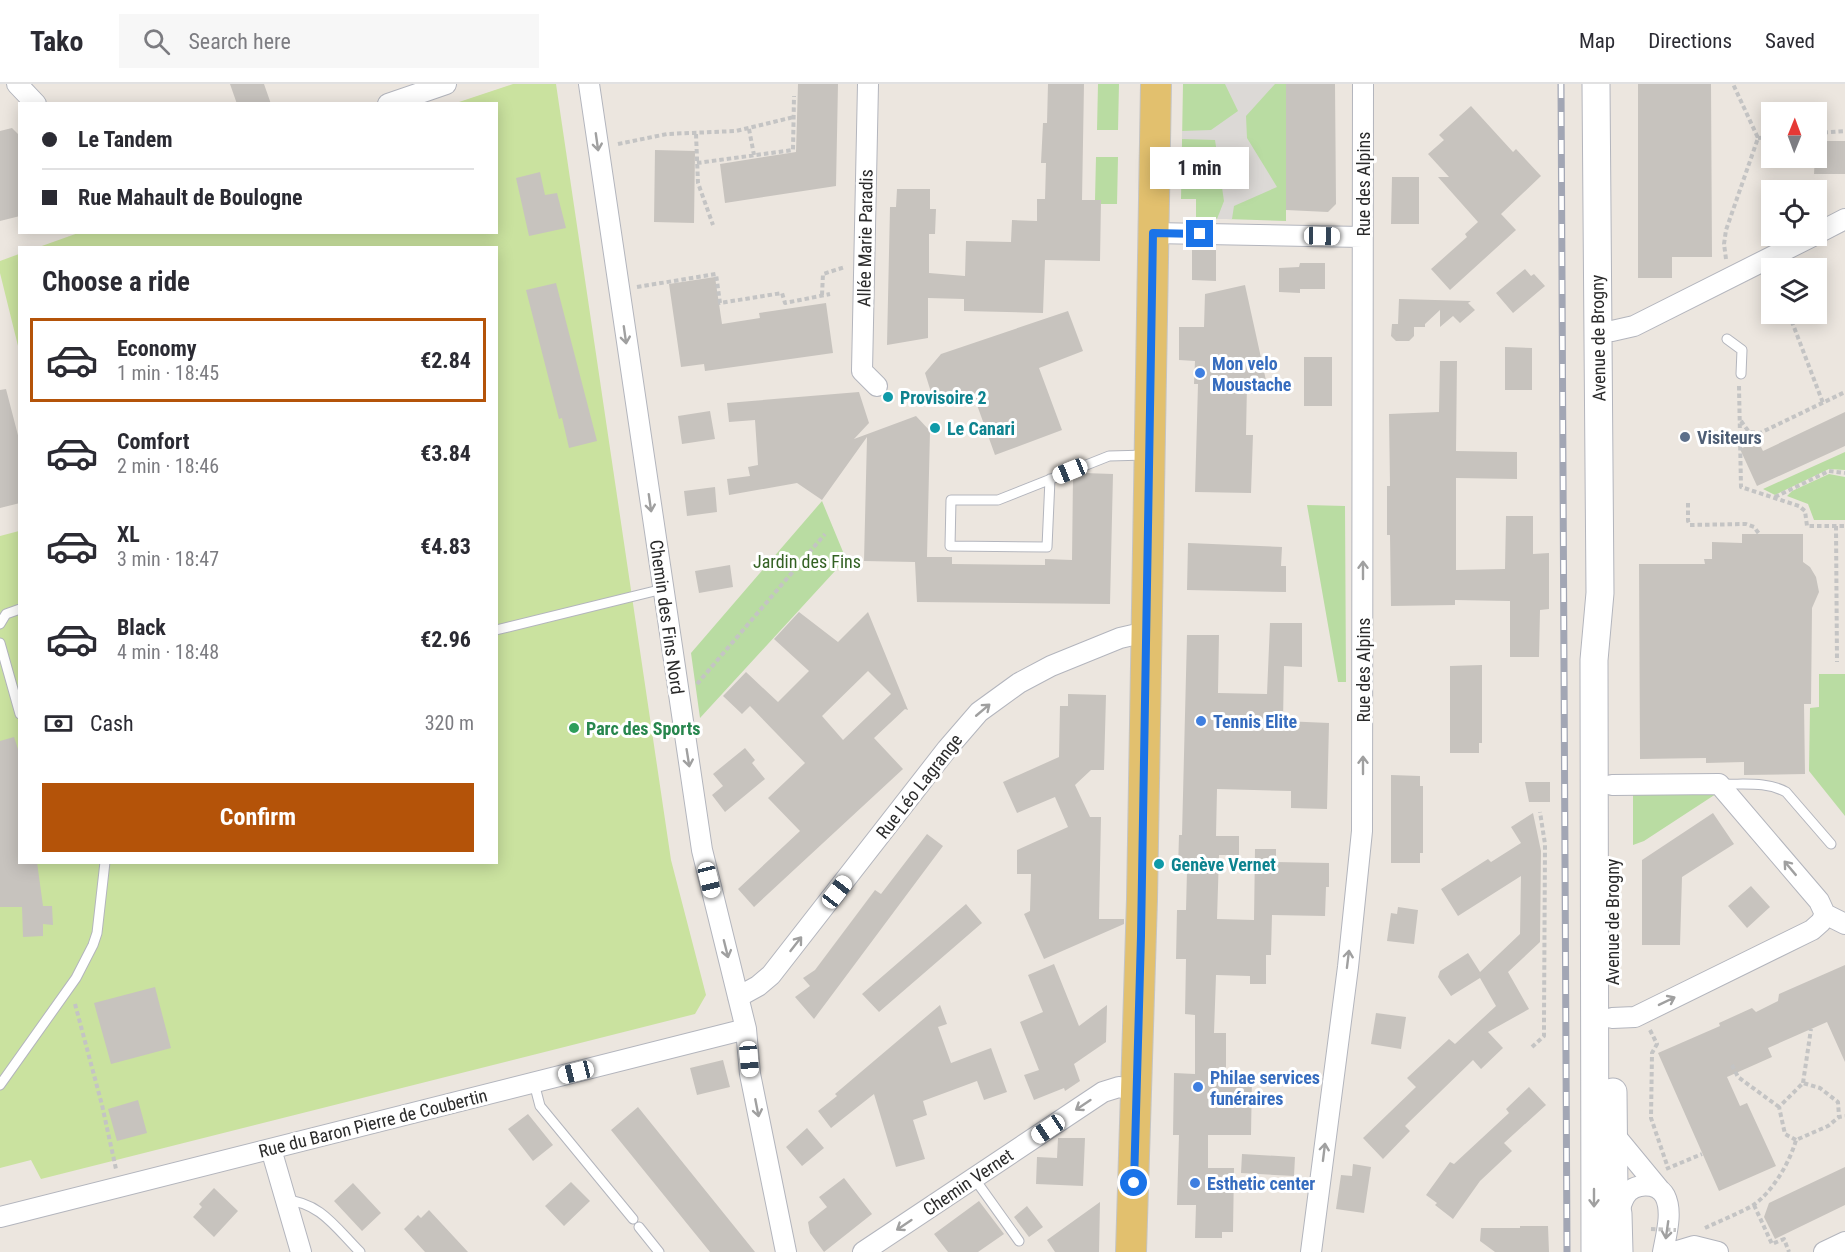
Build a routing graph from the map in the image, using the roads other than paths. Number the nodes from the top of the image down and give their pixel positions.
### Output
1 (17, 84) edge
2 (446, 84) edge
3 (589, 84) edge
4 (868, 84) edge
5 (1156, 84) edge
6 (1363, 84) edge
7 (1596, 84) edge
8 (34, 102) edge
9 (394, 102) edge
10 (1845, 219) edge
11 (1827, 229) edge
12 (1153, 233) junction
13 (1362, 237) junction
14 (1793, 246) edge
15 (1598, 331) junction
16 (1727, 339) dead end
17 (1742, 374) road end
18 (877, 386) dead end
19 (1149, 455) junction
20 (1050, 479) junction
21 (663, 589) junction
22 (18, 610) edge
23 (0, 624) edge
24 (498, 630) edge
25 (1146, 636) junction
26 (0, 642) edge
27 (18, 707) edge
28 (1603, 776) junction
29 (1719, 784) junction
30 (1832, 844) dead end
31 (105, 864) edge
32 (1825, 914) junction
33 (1845, 924) edge
34 (738, 997) junction
35 (1603, 1013) junction
36 (746, 1029) junction
37 (1596, 1074) junction
38 (534, 1083) junction
39 (0, 1085) edge
40 (1136, 1090) junction
41 (1613, 1133) junction
42 (271, 1149) junction
43 (974, 1178) junction
44 (1660, 1181) junction
45 (285, 1200) junction
46 (1618, 1214) junction
47 (0, 1217) edge
48 (1019, 1241) dead end
49 (1845, 1242) edge
50 (1707, 1245) edge
51 (301, 1252) edge
52 (360, 1252) edge
53 (659, 1252) edge
54 (786, 1252) edge
55 (863, 1252) edge
56 (1131, 1252) edge
57 (1311, 1252) edge
58 (1595, 1252) edge
59 (1619, 1252) edge
60 (1663, 1252) edge
61 (1674, 1252) edge
62 (1824, 1252) edge

1 - 8 street
2 - 9 street
3 -> 21 street, Chemin des Fins Nord
4 - 18 street, Allée Marie Paradis
5 - 12 main road
6 - 13 street, Rue des Alpins
7 - 15 main road, Avenue de Brogny
10 - 11 street
12 - 13 street
12 - 19 main road
57 -> 13 street, Rue des Alpins
14 - 15 street
15 - 28 main road, Avenue de Brogny
16 - 17 lane
19 - 20 lane
19 - 25 main road
20 - 20 lane
21 - 24 lane
21 -> 34 street, Chemin des Fins Nord
22 - 23 lane
34 -> 25 street, Rue Léo Lagrange
25 - 40 main road
26 - 27 lane
28 - 29 street
28 - 35 main road, Avenue de Brogny
29 - 30 lane
32 -> 29 street
31 - 39 lane
32 - 33 street
35 -> 32 street
34 - 36 street, Chemin des Fins Nord
35 - 37 main road, Avenue de Brogny
35 - 41 main road, Avenue de Brogny
36 - 38 street, Rue du Baron Pierre de Coubertin
36 -> 54 street, Chemin des Fins Nord
37 - 41 main road
37 -> 58 main road, Avenue de Brogny
38 - 42 street, Rue du Baron Pierre de Coubertin
38 - 53 lane
40 -> 43 street, Chemin Vernet
40 - 56 main road
41 - 44 street
41 - 46 main road, Avenue de Brogny
42 - 45 street
42 - 47 street, Rue du Baron Pierre de Coubertin
43 - 48 lane
43 -> 55 street, Chemin Vernet
44 - 46 street
44 -> 60 street
45 - 51 street
45 - 52 lane
46 - 59 main road, Avenue de Brogny
49 - 62 street
50 - 61 street

